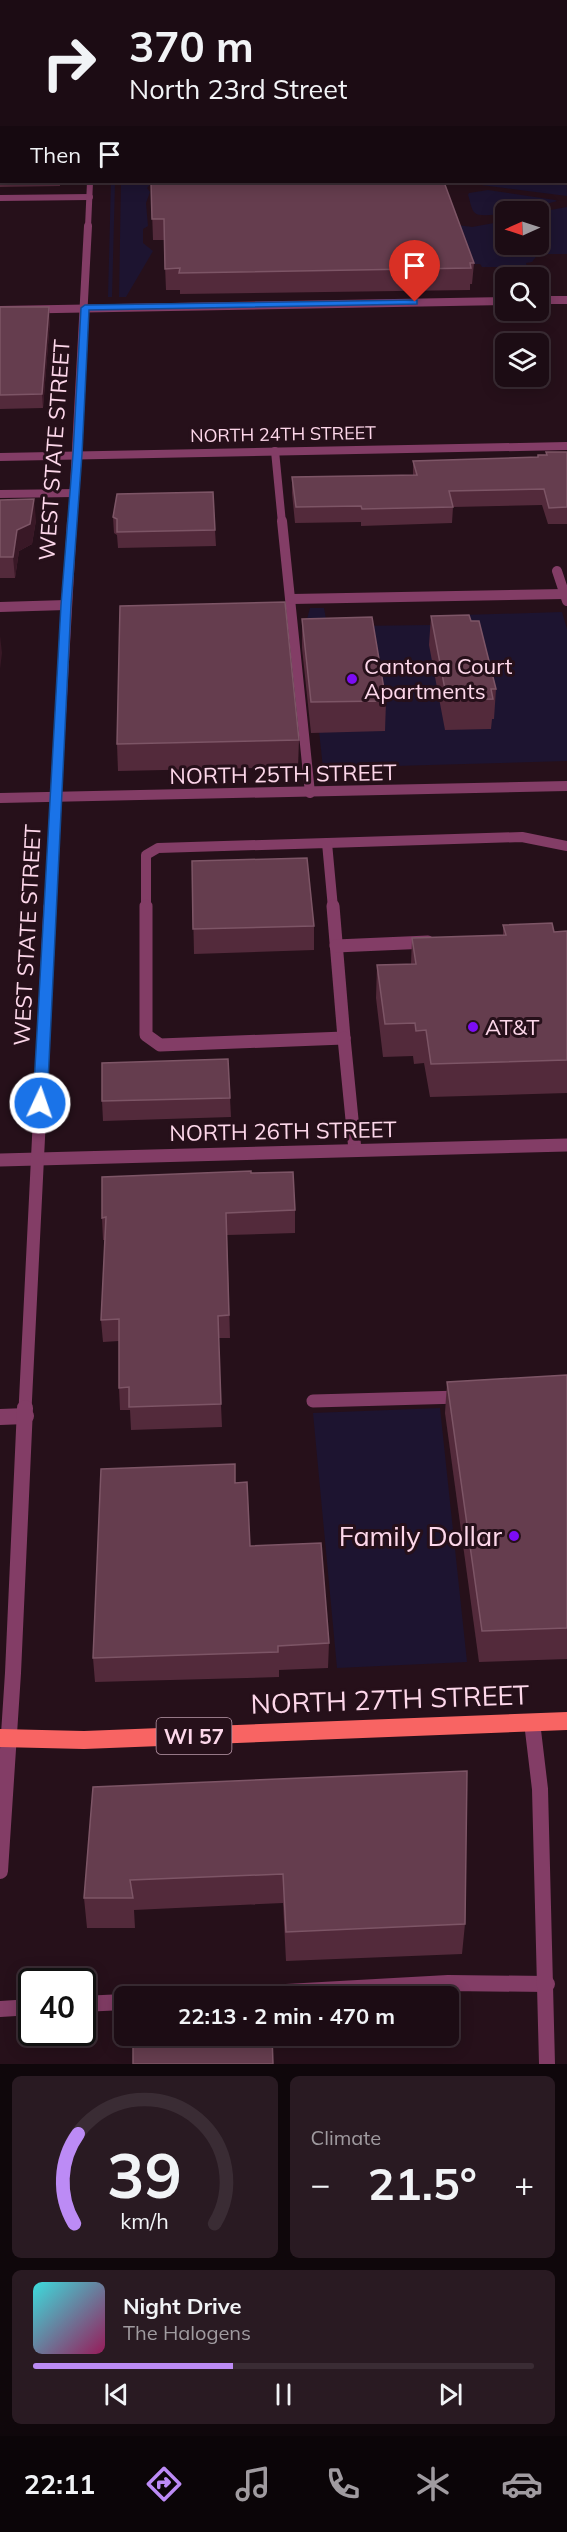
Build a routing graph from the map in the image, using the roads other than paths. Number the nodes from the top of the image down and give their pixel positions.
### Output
1 (90, 183) edge
2 (90, 197) junction
3 (0, 198) edge
4 (549, 300) edge
5 (567, 300) edge
6 (495, 301) edge
7 (85, 308) junction
8 (0, 310) edge
9 (567, 446) edge
10 (275, 451) junction
11 (77, 454) junction
12 (0, 457) edge
13 (75, 493) junction
14 (0, 494) edge
15 (557, 571) dead end
16 (566, 597) edge
17 (291, 599) junction
18 (66, 605) junction
19 (0, 607) edge
20 (567, 786) edge
21 (310, 793) junction
22 (58, 796) junction
23 (0, 798) edge
24 (327, 843) junction
25 (567, 846) edge
26 (440, 942) edge
27 (336, 946) junction
28 (345, 1038) junction
29 (567, 1145) edge
30 (355, 1150) junction
31 (37, 1158) junction
32 (0, 1160) edge
33 (475, 1396) edge
34 (313, 1401) dead end
35 (26, 1416) junction
36 (0, 1417) edge
37 (567, 1721) edge
38 (532, 1722) junction
39 (3, 1738) edge
40 (0, 1871) edge
41 (547, 1984) junction
42 (394, 1986) edge
43 (114, 2002) edge
44 (96, 2003) edge
45 (18, 2008) edge
46 (0, 2009) edge
47 (547, 2064) edge

1 - 2 street, WEST STATE STREET
2 - 3 street
2 - 7 street, WEST STATE STREET
4 - 5 street
6 - 7 street
7 - 8 street
7 - 11 street, WEST STATE STREET
9 - 10 street, NORTH 24TH STREET
10 - 11 street, NORTH 24TH STREET
10 - 17 street
11 - 12 street, NORTH 24TH STREET
11 - 13 street, WEST STATE STREET
13 - 14 street
13 - 18 street, WEST STATE STREET
15 - 16 street
16 - 17 street
17 - 21 street
18 - 19 street
18 - 22 street, WEST STATE STREET
20 - 21 street, NORTH 25TH STREET
21 - 22 street, NORTH 25TH STREET
22 - 23 street, NORTH 25TH STREET
22 - 31 street, WEST STATE STREET
24 - 25 street
24 - 27 street
24 - 28 street
26 - 27 street
27 - 28 street
28 - 30 street
29 - 30 street, NORTH 26TH STREET
30 - 31 street, NORTH 26TH STREET
31 - 32 street, NORTH 26TH STREET
31 - 35 street, WEST STATE STREET
33 - 34 street
35 - 36 street
35 - 39 street, WEST STATE STREET
37 - 38 main road, NORTH 27TH STREET / WI 57
38 - 39 main road, NORTH 27TH STREET / WI 57
38 - 41 street
39 - 40 street, WEST STATE STREET
41 - 42 street
41 - 47 street
43 - 44 street
45 - 46 street

